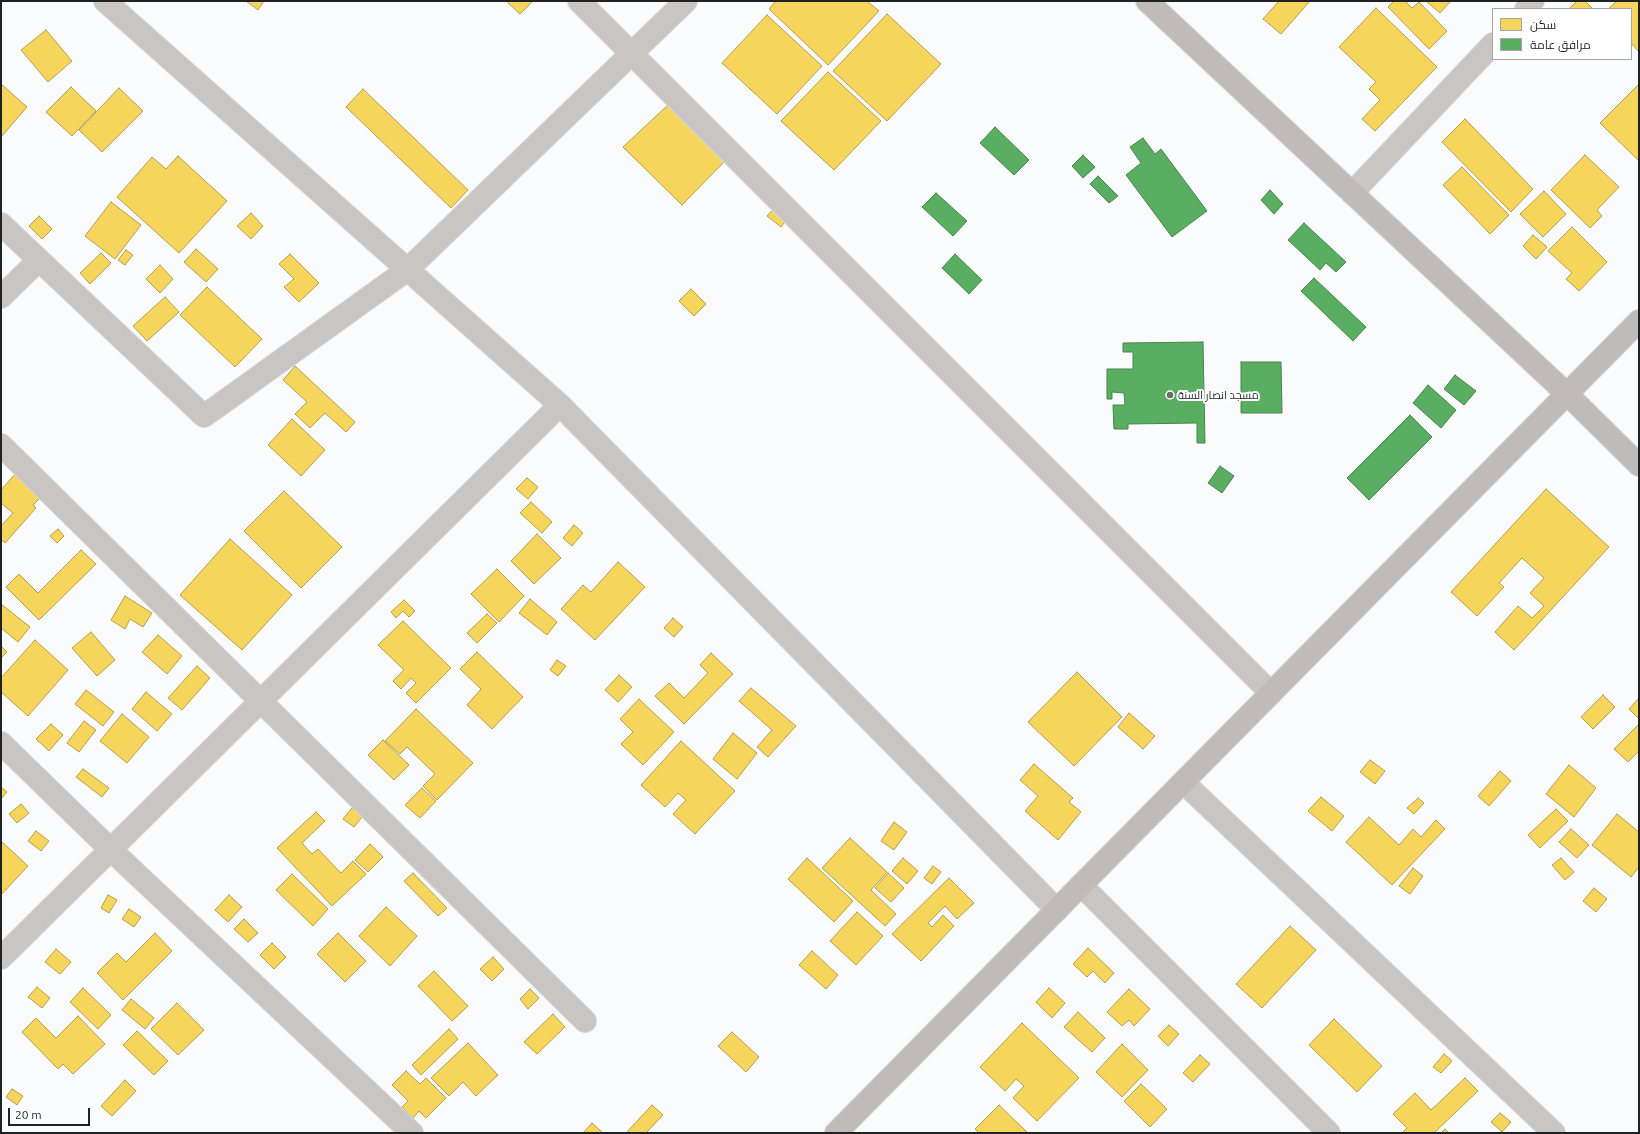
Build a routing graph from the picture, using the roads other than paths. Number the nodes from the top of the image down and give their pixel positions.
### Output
1 (105, 1) edge
2 (579, 1) edge
3 (686, 1) edge
4 (1147, 1) edge
5 (1492, 45) edge
6 (632, 54) junction
7 (1352, 193) junction
8 (1, 224) edge
9 (39, 260) junction
10 (407, 270) junction
11 (1, 297) edge
12 (1639, 322) edge
13 (1567, 394) junction
14 (560, 406) junction
15 (1, 445) edge
16 (1639, 465) edge
17 (1271, 693) junction
18 (261, 701) junction
19 (1, 743) edge
20 (1183, 782) junction
21 (111, 850) junction
22 (1081, 885) junction
23 (1057, 910) junction
24 (1, 958) edge
25 (585, 1021) dead end
26 (412, 1133) edge
27 (836, 1133) edge
28 (1329, 1133) edge
29 (1554, 1133) edge

1 - 10 street
2 - 6 street
3 - 6 street
4 - 7 street
5 - 7 street
6 - 10 street
6 - 17 street
7 - 13 street
8 - 9 street
9 - 10 street
9 - 11 street
10 - 14 street
12 - 13 street
13 - 16 street
13 - 17 street
14 - 18 street
14 - 23 street
15 - 18 street
17 - 20 street
18 - 21 street
18 - 25 street
19 - 21 street
20 - 22 street
20 - 29 street
21 - 24 street
21 - 26 street
22 - 23 street
22 - 28 street
23 - 27 street

